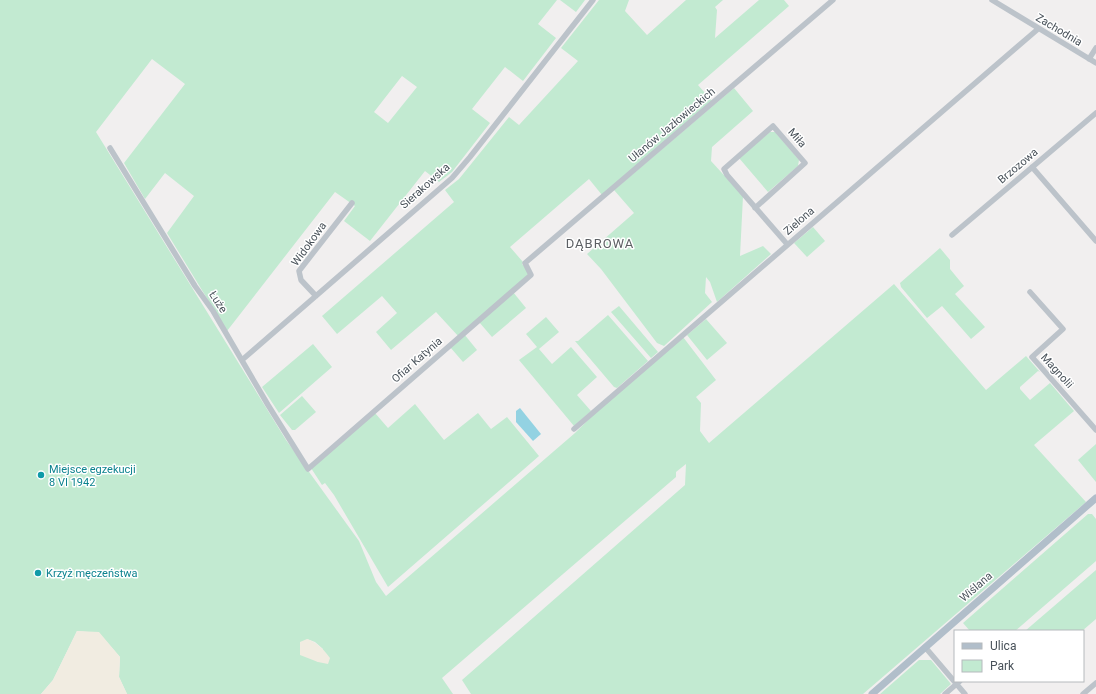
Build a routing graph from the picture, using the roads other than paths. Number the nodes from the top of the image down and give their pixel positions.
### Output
1 (593, 0) edge
2 (834, 0) edge
3 (992, 0) edge
4 (1038, 29) junction
5 (1096, 48) edge
6 (1089, 59) junction
7 (1096, 63) edge
8 (1096, 113) edge
9 (110, 148) dead end
10 (1032, 167) junction
11 (352, 203) dead end
12 (755, 208) junction
13 (952, 235) dead end
14 (1096, 241) edge
15 (787, 244) junction
16 (525, 265) joint
17 (1030, 292) dead end
18 (316, 296) junction
19 (242, 360) junction
20 (574, 429) dead end
21 (1096, 430) edge
22 (308, 469) joint
23 (1096, 498) edge
24 (924, 647) junction
25 (954, 678) edge
26 (958, 682) edge
27 (1096, 683) edge
28 (872, 694) edge
29 (945, 694) edge
30 (965, 694) edge
31 (1083, 694) edge

1 - 18 street, Sierakowska
2 - 16 street, Ułanów Jazłowieckich
3 - 4 street, Zachodnia
4 - 6 street, Zachodnia
4 - 15 street, Zielona
5 - 6 street
6 - 7 street, Zachodnia
8 - 10 street, Brzozowa
9 - 19 street, Łuże
10 - 13 street, Brzozowa
10 - 14 street
11 - 18 street, Widokowa
12 - 12 street, Miła
12 - 15 street, Miła
15 - 20 street, Zielona
16 - 22 street, Ofiar Katynia
17 - 21 street, Magnolii
18 - 19 street, Sierakowska
19 - 22 street, Łuże
23 - 24 main road, Wiślana
24 - 25 street
24 - 28 main road, Wiślana
26 - 29 street
26 - 30 street
27 - 31 street

